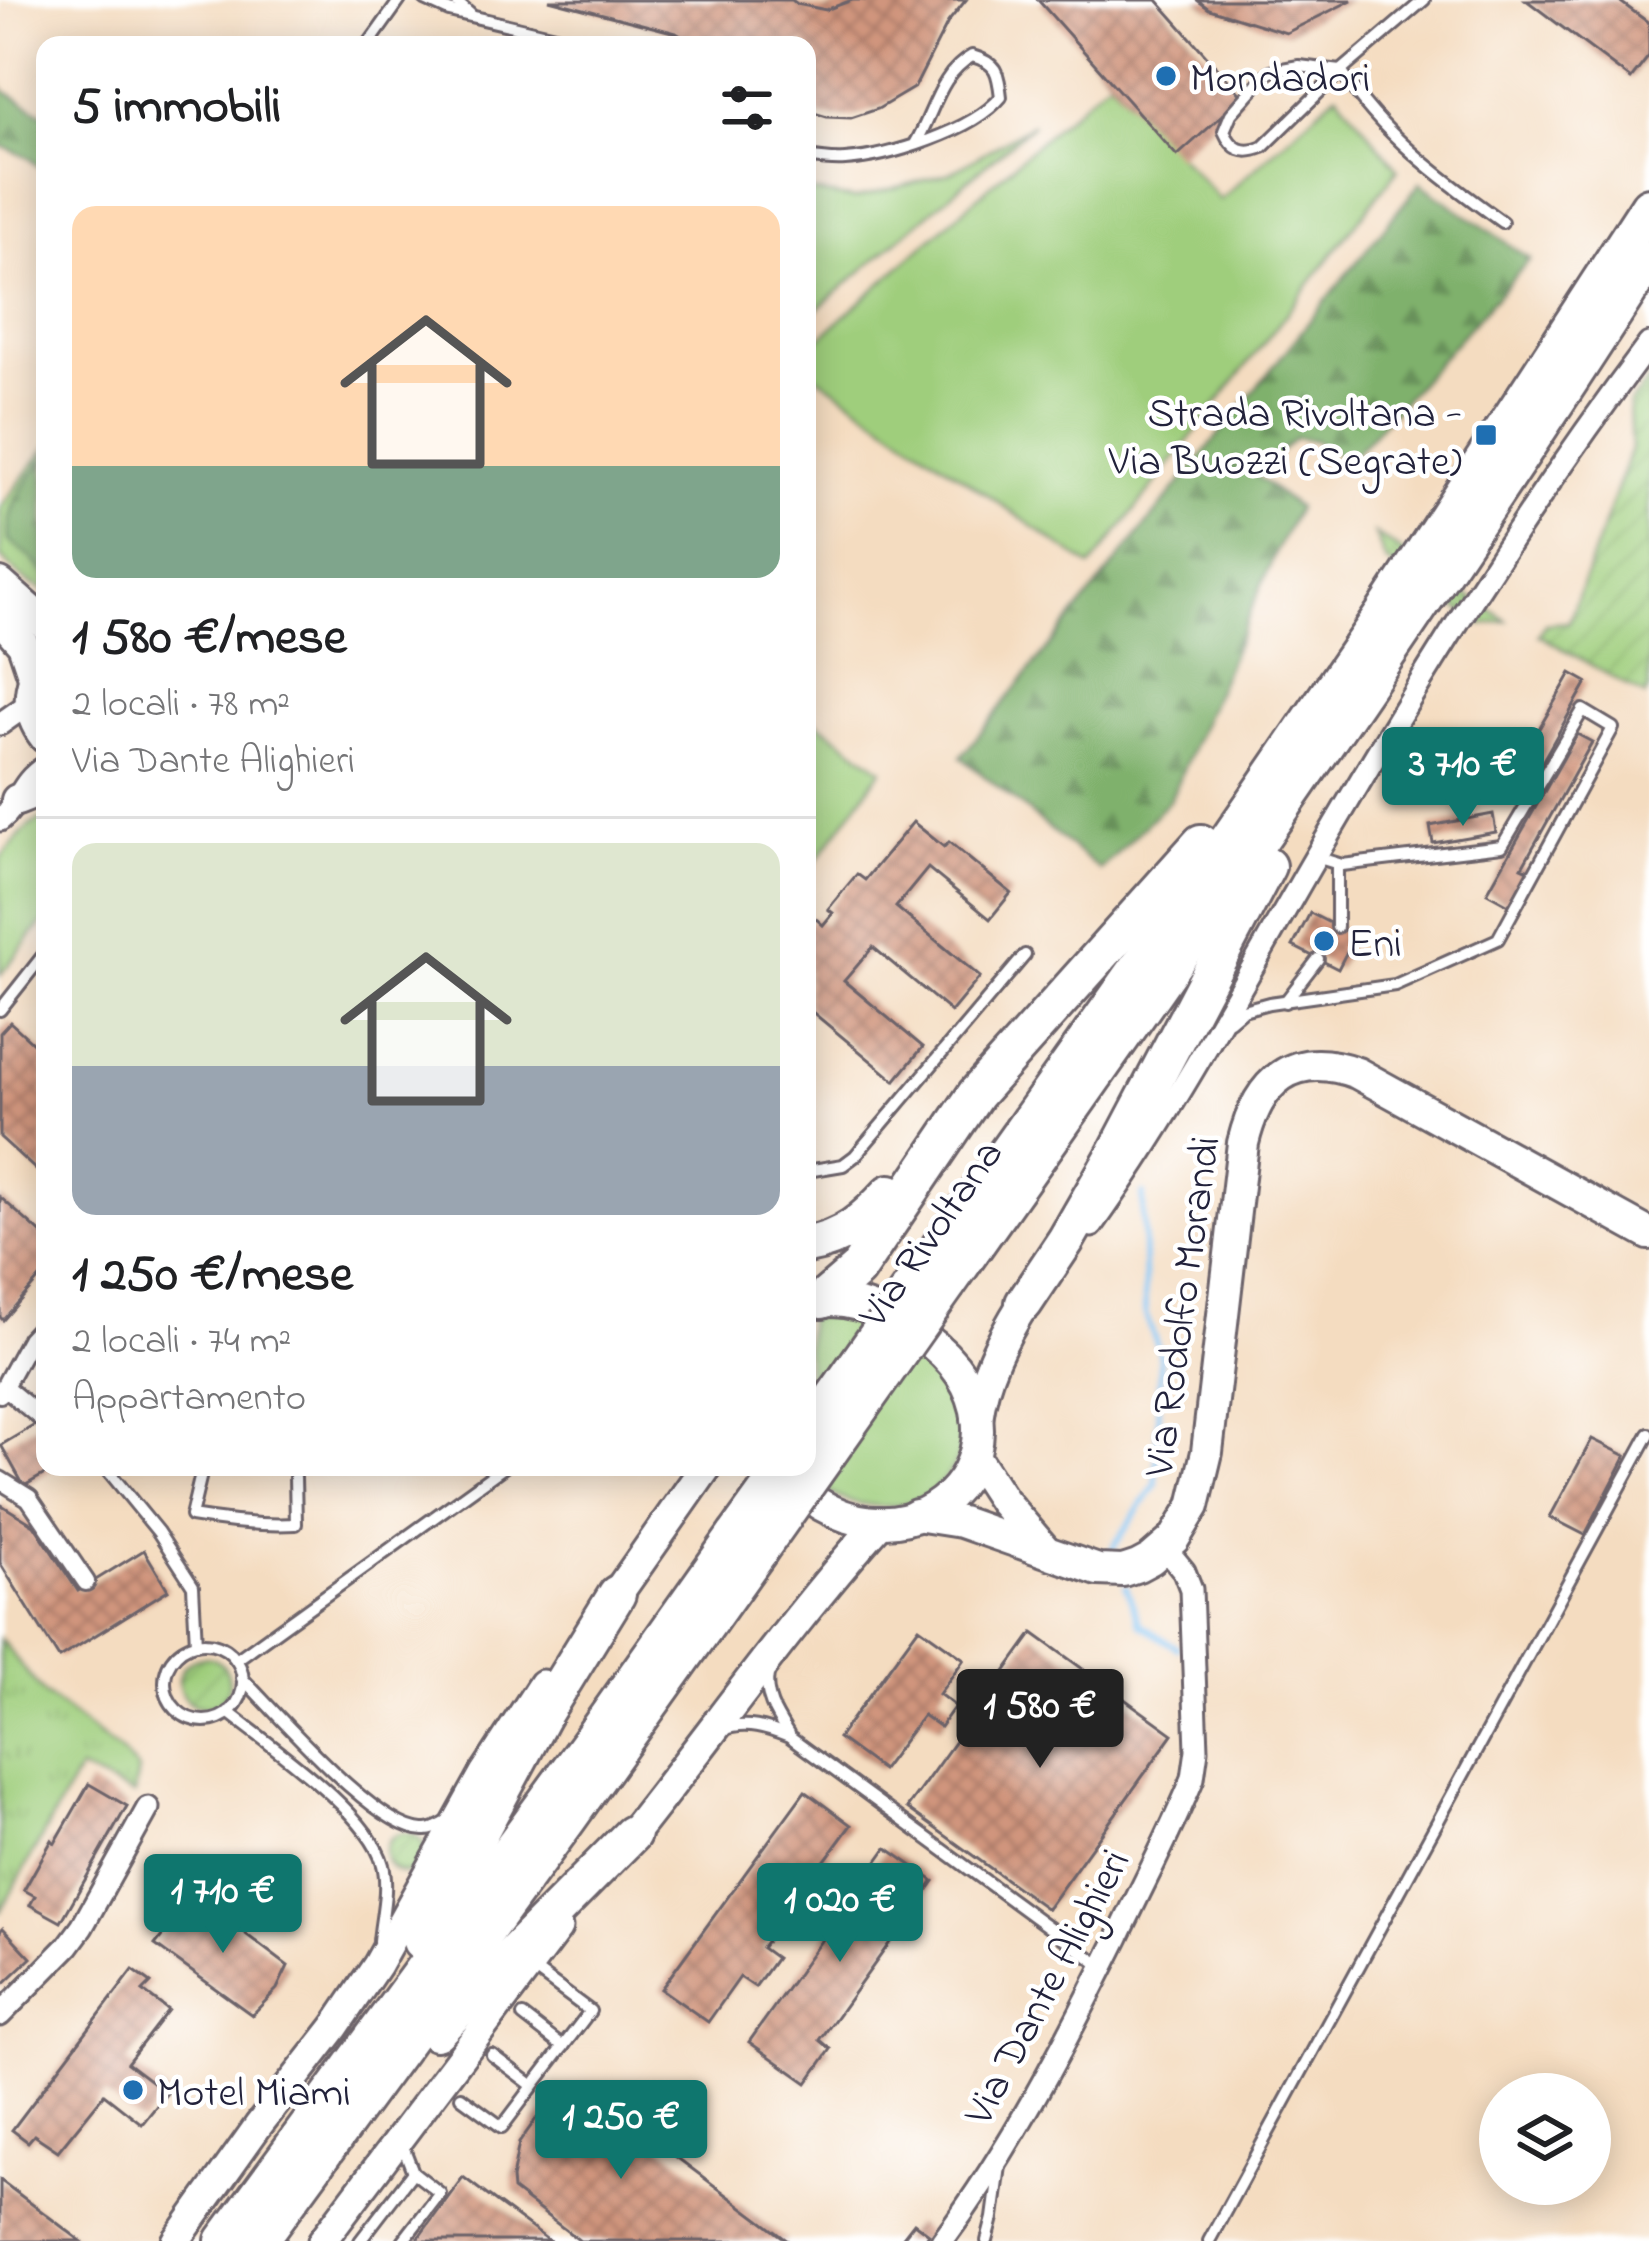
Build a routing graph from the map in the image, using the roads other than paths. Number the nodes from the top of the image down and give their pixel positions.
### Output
1 (400, 0) edge
2 (425, 0) edge
3 (454, 0) edge
4 (1424, 0) edge
5 (472, 16) junction
6 (374, 36) edge
7 (555, 36) edge
8 (1341, 70) junction
9 (915, 144) junction
10 (816, 158) edge
11 (1649, 187) edge
12 (1649, 206) edge
13 (1502, 222) dead end
14 (1649, 259) edge
15 (1598, 286) junction
16 (1649, 344) edge
17 (0, 584) edge
18 (1420, 606) junction
19 (36, 616) edge
20 (1382, 616) junction
21 (0, 618) edge
22 (19, 700) edge
23 (36, 774) edge
24 (15, 804) edge
25 (1326, 861) junction
26 (1337, 927) dead end
27 (1025, 955) dead end
28 (1318, 959) dead end
29 (36, 964) edge
30 (1285, 1002) junction
31 (0, 1010) edge
32 (1214, 1035) junction
33 (954, 1124) junction
34 (816, 1170) edge
35 (1649, 1234) edge
36 (816, 1242) edge
37 (936, 1277) junction
38 (816, 1298) edge
39 (816, 1301) edge
40 (1024, 1303) junction
41 (36, 1333) edge
42 (1, 1387) edge
43 (36, 1412) edge
44 (976, 1419) junction
45 (816, 1425) edge
46 (1649, 1434) edge
47 (816, 1447) edge
48 (975, 1458) junction
49 (112, 1476) edge
50 (200, 1476) edge
51 (492, 1476) edge
52 (700, 1476) edge
53 (777, 1476) edge
54 (788, 1476) edge
55 (795, 1476) edge
56 (295, 1478) dead end
57 (0, 1480) edge
58 (916, 1515) junction
59 (880, 1522) junction
60 (748, 1543) junction
61 (1165, 1548) junction
62 (1047, 1552) junction
63 (86, 1582) dead end
64 (617, 1594) junction
65 (196, 1644) junction
66 (772, 1650) junction
67 (236, 1660) junction
68 (242, 1678) junction
69 (228, 1712) junction
70 (711, 1735) junction
71 (789, 1737) junction
72 (148, 1808) dead end
73 (464, 1810) junction
74 (632, 1834) junction
75 (377, 1965) junction
76 (529, 1966) junction
77 (1103, 1967) junction
78 (0, 2015) edge
79 (523, 2016) dead end
80 (562, 2047) junction
81 (492, 2055) dead end
82 (533, 2086) junction
83 (461, 2097) dead end
84 (398, 2139) junction
85 (1003, 2151) junction
86 (413, 2172) junction
87 (271, 2177) junction
88 (1209, 2240) edge
89 (176, 2241) edge
90 (224, 2241) edge
91 (259, 2241) edge
92 (269, 2241) edge
93 (322, 2241) edge
94 (360, 2241) edge
95 (403, 2241) edge
96 (942, 2241) edge
97 (986, 2241) edge

1 - 6 lane
2 - 5 lane
3 - 5 lane
4 - 8 lane
5 - 7 lane
8 - 8 lane
8 - 13 lane
9 - 9 lane
9 - 10 lane
11 - 15 highway
12 - 15 highway, Via Rivoltana
14 - 18 highway, Via Rivoltana
15 - 20 highway, Via Rivoltana
16 - 25 street
17 - 19 main road
18 - 37 highway, Via Rivoltana
18 - 40 highway
20 - 33 highway
20 - 37 highway, Via Rivoltana
21 - 22 main road
23 - 24 street
25 - 26 lane
25 - 30 lane
25 - 32 street
27 - 34 lane
28 - 30 lane
29 - 31 lane
30 - 32 lane
32 - 40 street
33 - 36 highway
33 - 38 highway
35 - 61 main road, Via Rodolfo Morandi
37 - 45 highway, Via Rivoltana, bridge
37 - 47 highway, Via Rivoltana, bridge
39 - 44 main road
40 - 44 main road
41 - 42 street
42 - 43 street
44 - 48 main road
46 - 88 lane
48 - 58 main road
48 - 62 main road
49 - 65 lane
50 - 56 lane
51 - 67 lane
52 - 64 main road
53 - 60 highway, Via Rivoltana, bridge
54 - 59 main road
55 - 60 highway, Via Rivoltana, bridge
57 - 63 street
58 - 59 main road
58 - 62 main road
59 - 66 main road
60 - 87 highway, Via Rivoltana
60 - 91 highway, Via Rivoltana
61 - 62 main road
61 - 77 street, Via Dante Alighieri
64 - 73 street
64 - 87 highway
65 - 67 lane
65 - 69 lane
66 - 70 main road
66 - 71 lane
67 - 68 lane
68 - 69 lane
68 - 73 lane
69 - 75 lane
70 - 71 lane
70 - 74 main road
71 - 77 lane
72 - 78 street
73 - 75 street
74 - 76 street
74 - 92 highway
75 - 89 street
76 - 80 lane
76 - 84 street
77 - 85 street, Via Dante Alighieri
79 - 80 lane
80 - 82 lane
81 - 82 lane
82 - 83 lane
84 - 86 lane
84 - 93 street
85 - 96 street, Via Dante Alighieri
85 - 97 lane
86 - 94 lane
86 - 95 lane
87 - 90 highway, Via Rivoltana

